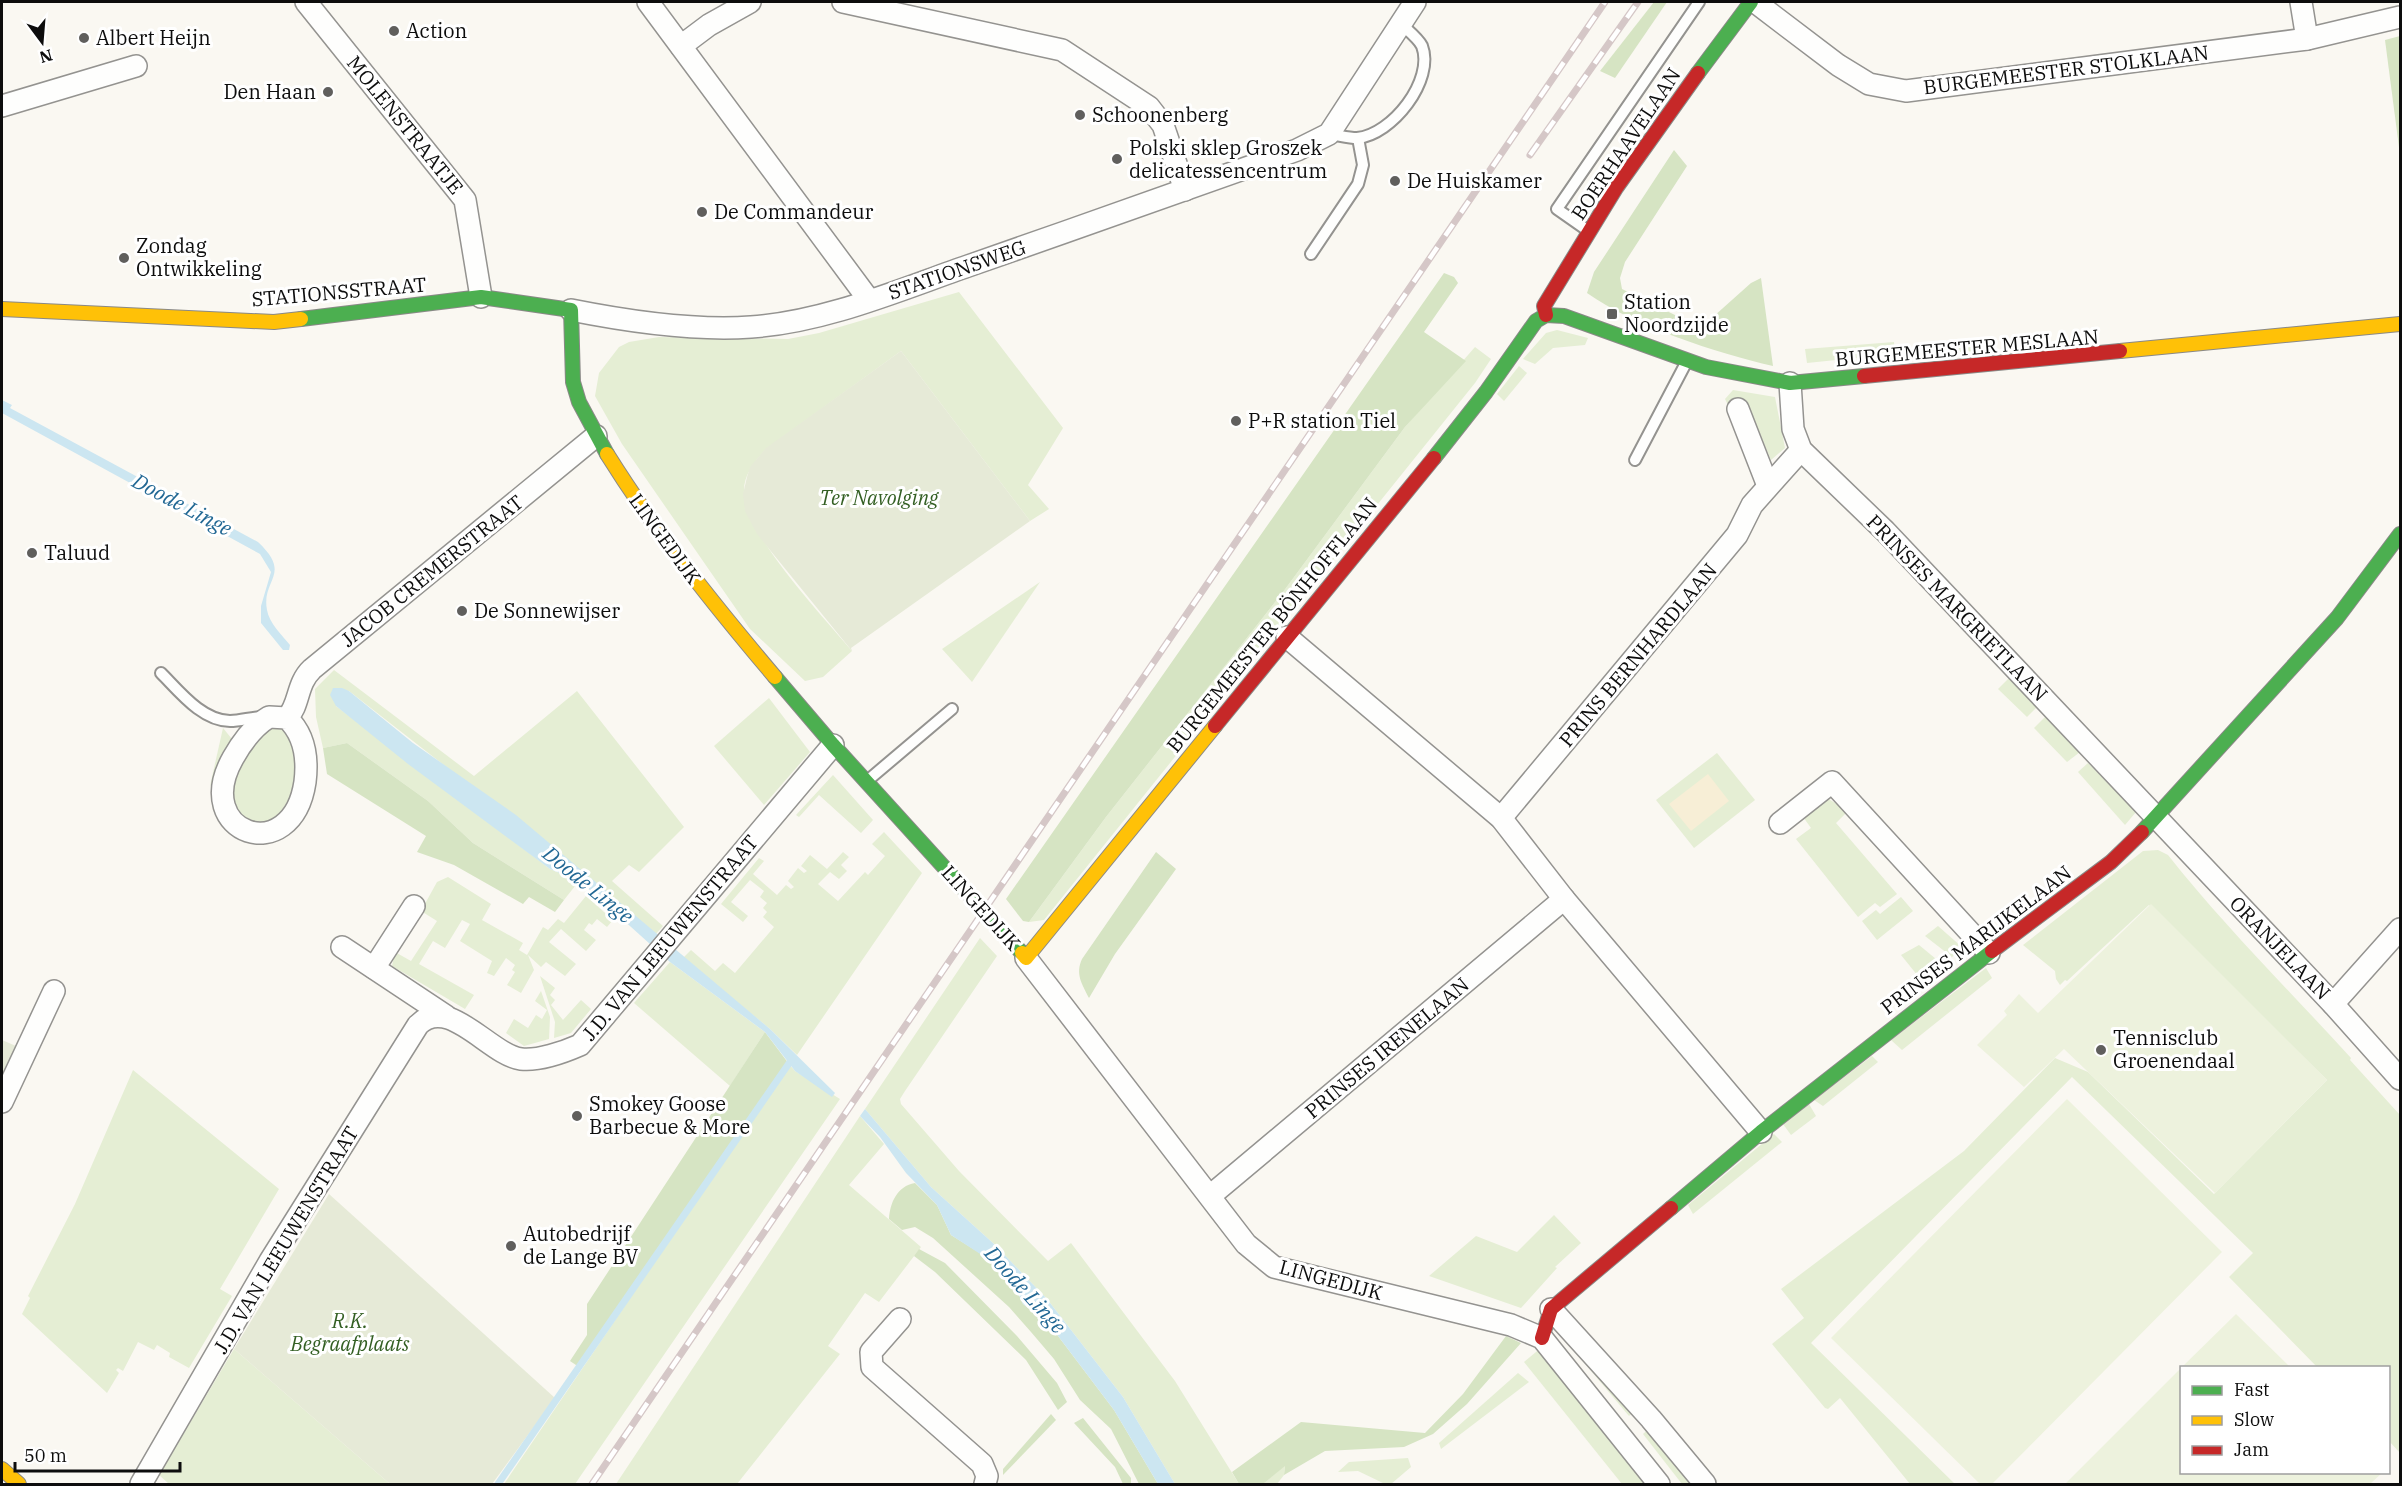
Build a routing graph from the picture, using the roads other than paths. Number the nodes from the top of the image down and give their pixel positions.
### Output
1 (306, 2) edge
2 (648, 2) edge
3 (750, 2) edge
4 (843, 2) edge
5 (1414, 2) edge
6 (1699, 2) edge
7 (1753, 2) edge
8 (2301, 2) edge
9 (2400, 17) edge
10 (1400, 22) junction
11 (2307, 39) junction
12 (681, 46) junction
13 (136, 66) dead end
14 (2, 106) edge
15 (1329, 134) junction
16 (1358, 138) junction
17 (1185, 190) junction
18 (1589, 232) junction
19 (1311, 254) dead end
20 (481, 297) junction
21 (868, 300) junction
22 (2, 309) edge
23 (570, 310) junction
24 (1546, 315) junction
25 (2400, 324) edge
26 (1688, 361) junction
27 (1790, 383) junction
28 (1738, 409) dead end
29 (596, 436) junction
30 (1801, 450) junction
31 (1635, 460) dead end
32 (1768, 486) junction
33 (2400, 534) edge
34 (1287, 637) junction
35 (161, 673) dead end
36 (952, 709) dead end
37 (278, 718) junction
38 (833, 745) junction
39 (866, 782) junction
40 (1501, 818) junction
41 (2156, 819) junction
42 (1780, 823) dead end
43 (1564, 899) junction
44 (414, 906) dead end
45 (2400, 929) edge
46 (342, 947) dead end
47 (1989, 953) junction
48 (1026, 958) junction
49 (374, 968) junction
50 (54, 991) dead end
51 (2333, 1004) junction
52 (446, 1016) junction
53 (2400, 1079) edge
54 (2, 1102) edge
55 (1761, 1132) junction
56 (1209, 1196) junction
57 (1551, 1309) junction
58 (900, 1319) dead end
59 (1542, 1338) junction
60 (1651, 1419) junction
61 (1626, 1441) junction
62 (2, 1469) edge
63 (19, 1485) edge
64 (141, 1485) edge
65 (985, 1485) edge
66 (1659, 1485) edge
67 (1705, 1485) edge

1 - 20 street, MOLENSTRAATJE
2 - 12 street
3 - 12 street
4 - 17 street
5 - 10 street
6 - 18 lane
7 - 11 street, BURGEMEESTER STOLKLAAN
7 - 18 street, BOERHAAVELAAN
8 - 11 street
9 - 11 street, BURGEMEESTER STOLKLAAN
10 - 15 street
10 - 16 lane
12 - 21 street
13 - 14 street
15 - 16 lane
15 - 17 street, STATIONSWEG
16 - 19 lane
17 - 21 street, STATIONSWEG
18 - 24 street, BOERHAAVELAAN
20 - 22 street, STATIONSSTRAAT
20 - 23 street, STATIONSSTRAAT
21 - 23 street, STATIONSWEG
23 - 29 street, LINGEDIJK
24 - 26 street, BURGEMEESTER MESLAAN
24 - 34 street, BURGEMEESTER BÖNHOFFLAAN
25 - 27 street, BURGEMEESTER MESLAAN
26 - 27 street, BURGEMEESTER MESLAAN
26 - 31 lane
27 - 30 street, PRINSES MARGRIETLAAN
28 - 32 street
29 - 37 street, JACOB CREMERSTRAAT
29 - 38 street, LINGEDIJK
30 - 32 street, PRINS BERNHARDLAAN
30 - 41 street, PRINSES MARGRIETLAAN
32 - 40 street, PRINS BERNHARDLAAN
33 - 41 street, PRINSES MARIJKELAAN
34 - 40 street
34 - 48 street, BURGEMEESTER BÖNHOFFLAAN
35 - 37 lane
36 - 39 lane
37 - 37 street, JACOB CREMERSTRAAT
38 - 39 street, LINGEDIJK
38 - 52 street, J.D. VAN LEEUWENSTRAAT
39 - 48 street, LINGEDIJK
40 - 43 street
41 - 47 street, PRINSES MARIJKELAAN
41 - 51 street, ORANJELAAN
42 - 47 street
43 - 55 street
43 - 56 street, PRINSES IRENELAAN
44 - 49 street
45 - 51 street
46 - 49 street, J.D. VAN LEEUWENSTRAAT
47 - 55 street, PRINSES MARIJKELAAN
48 - 56 street, LINGEDIJK
49 - 52 street, J.D. VAN LEEUWENSTRAAT
50 - 54 street
51 - 53 street, ORANJELAAN
52 - 64 street, J.D. VAN LEEUWENSTRAAT
55 - 57 street, PRINSES MARIJKELAAN
56 - 59 street, LINGEDIJK
57 - 59 street
57 - 60 street
58 - 65 street
59 - 61 street
60 - 61 street
60 - 67 street
61 - 66 street
62 - 63 street

